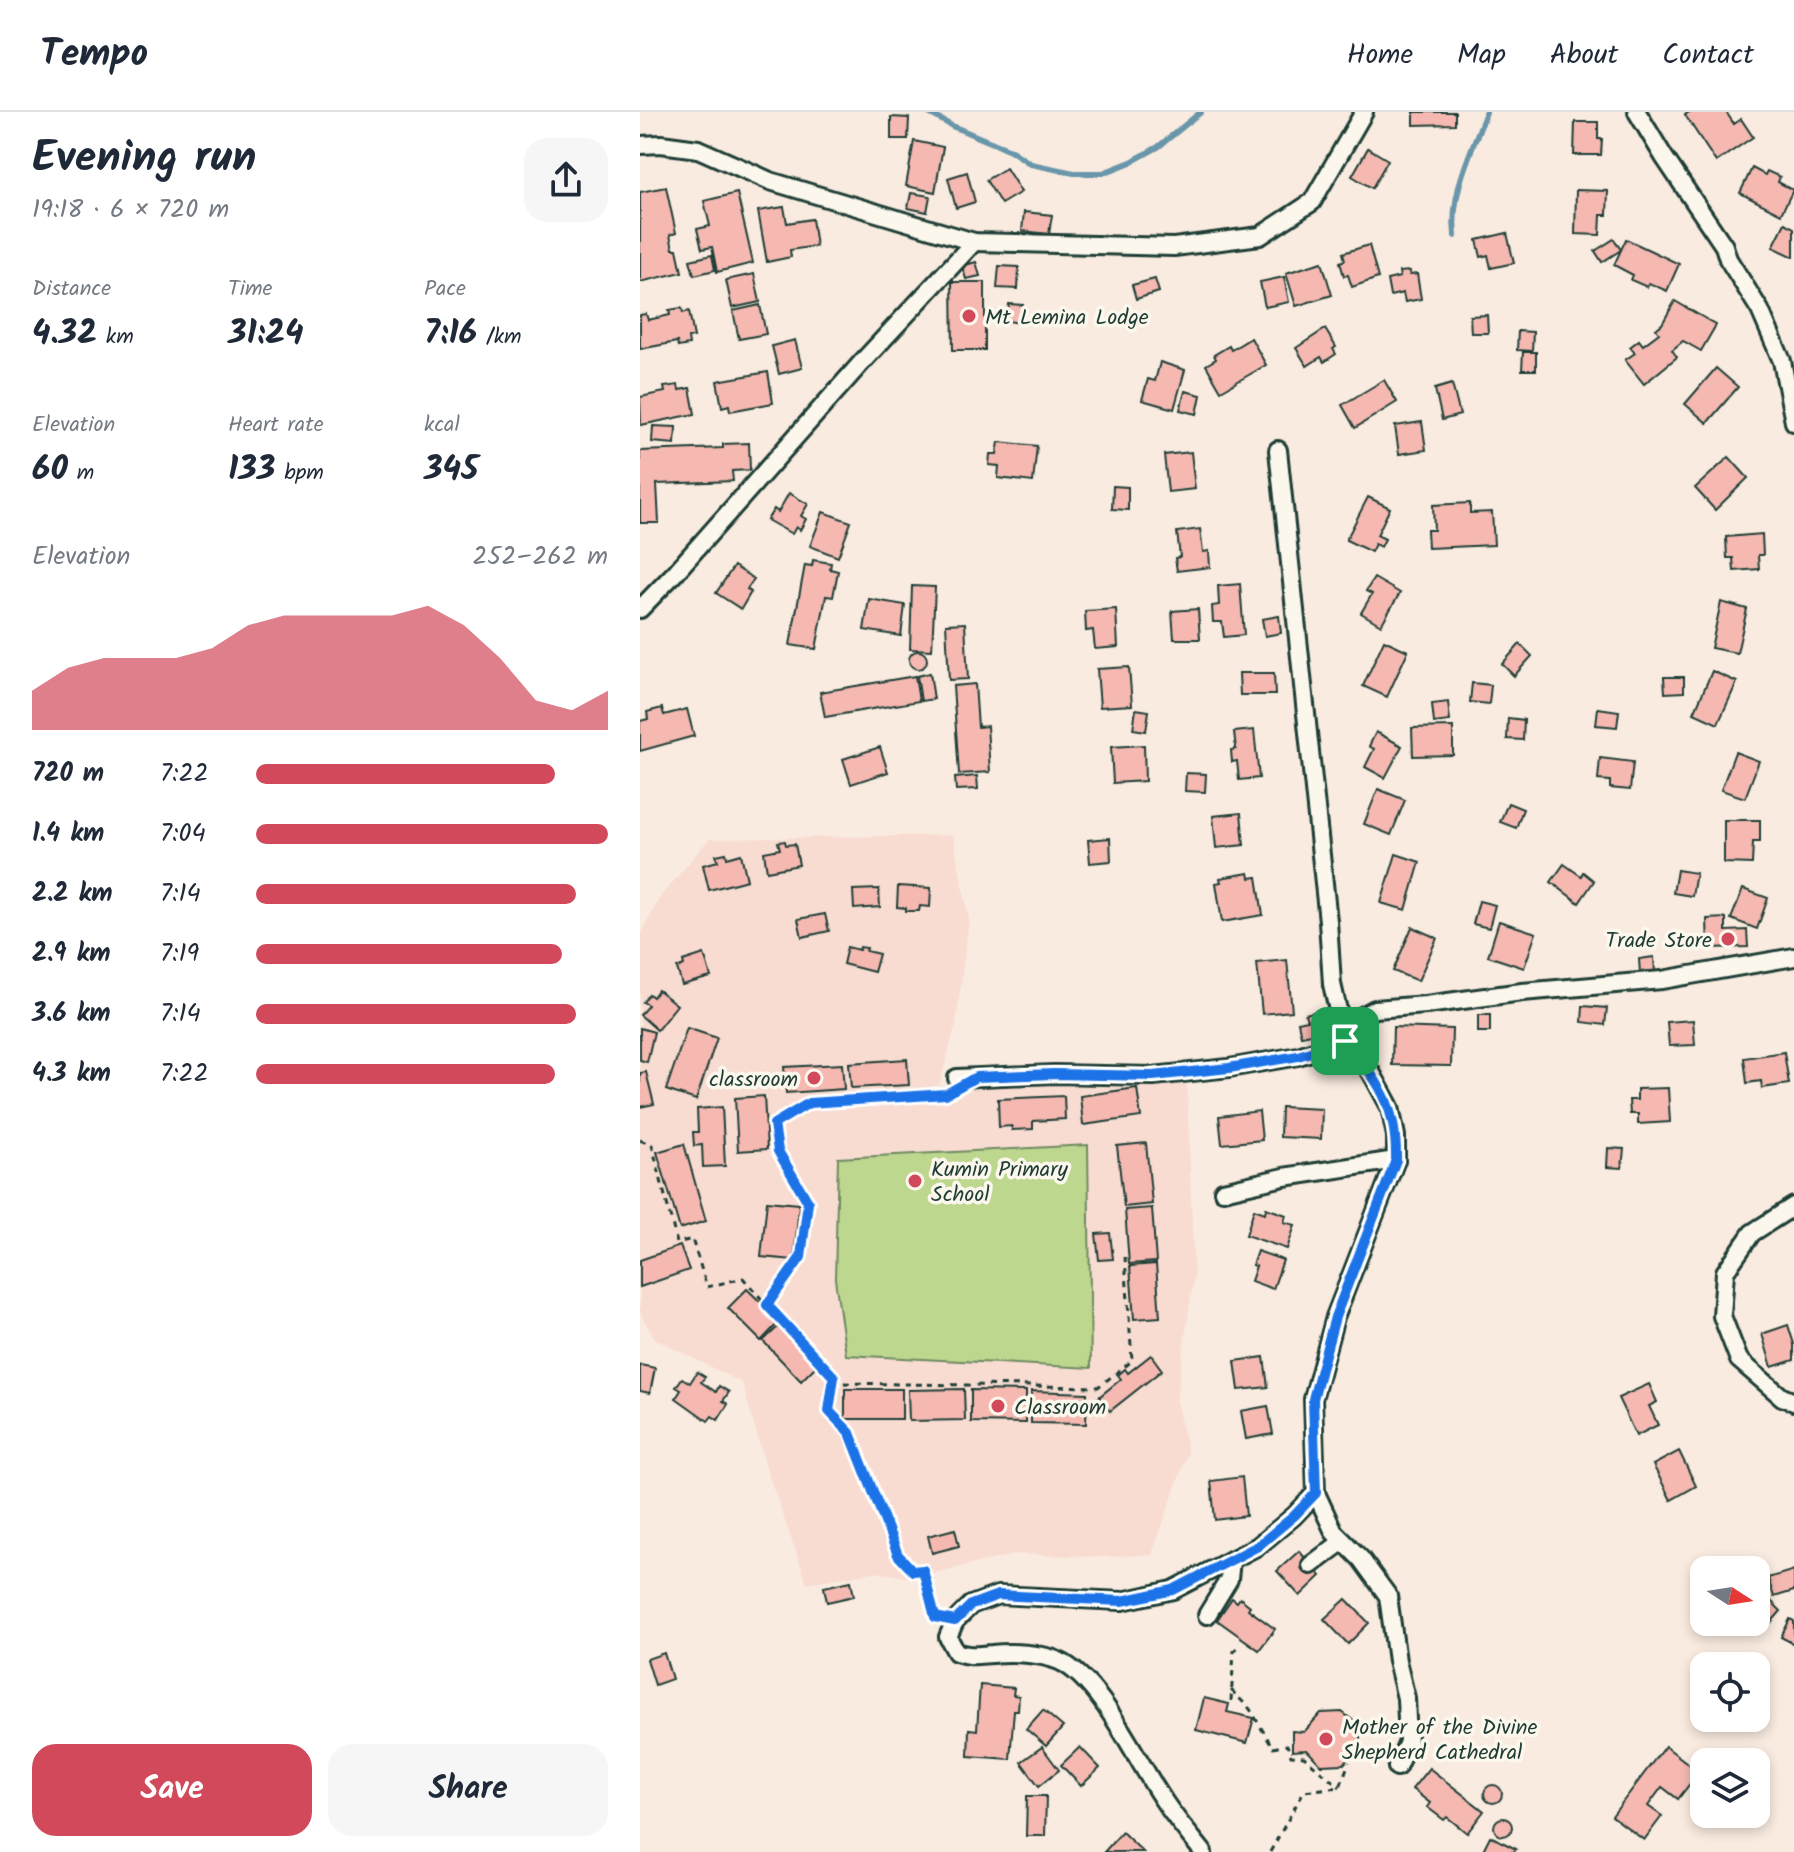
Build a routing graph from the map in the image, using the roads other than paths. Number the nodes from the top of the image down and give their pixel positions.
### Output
1 (1364, 112) edge
2 (1637, 112) edge
3 (640, 145) edge
4 (974, 242) junction
5 (1794, 422) edge
6 (1278, 450) dead end
7 (640, 609) edge
8 (1794, 957) edge
9 (1345, 1041) junction
10 (957, 1078) dead end
11 (1396, 1160) junction
12 (1223, 1191) dead end
13 (1794, 1206) edge
14 (1794, 1402) edge
15 (1316, 1493) junction
16 (1343, 1541) junction
17 (1231, 1560) junction
18 (1311, 1565) dead end
19 (1207, 1615) dead end
20 (1397, 1767) dead end
21 (1203, 1852) edge

1 - 4 street
2 - 5 street
3 - 4 street
4 - 7 street
6 - 9 street
8 - 9 street
9 - 10 street
9 - 11 street
11 - 12 street
11 - 15 street
13 - 14 street
15 - 16 street
15 - 17 street
16 - 18 street
16 - 20 street
17 - 19 street
17 - 21 street

